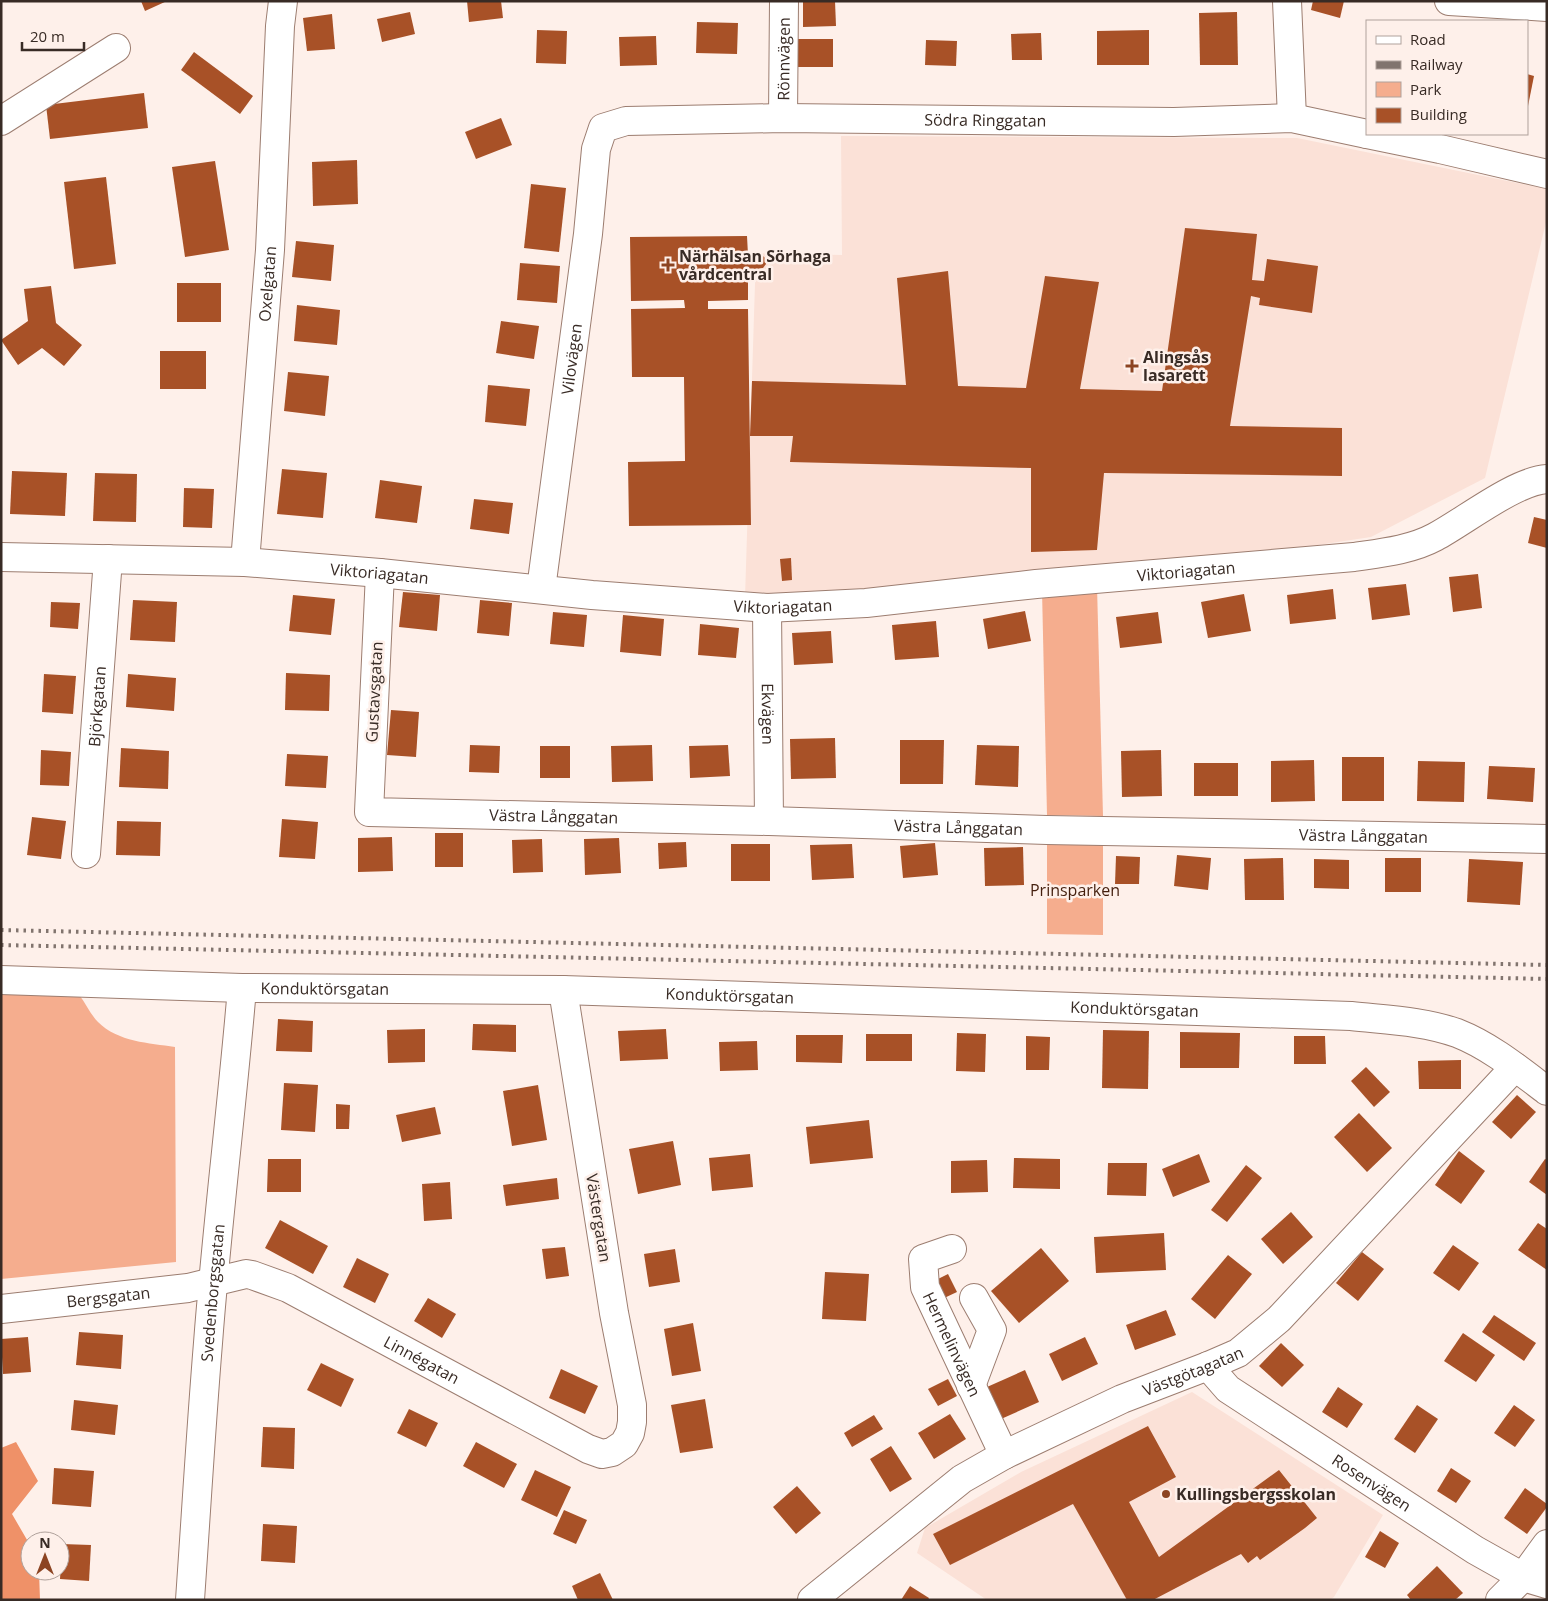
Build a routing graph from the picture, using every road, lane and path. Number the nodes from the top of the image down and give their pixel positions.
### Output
1 (784, 1) edge
2 (1287, 1) edge
3 (1449, 1) edge
4 (282, 4) edge
5 (1547, 7) edge
6 (116, 48) dead end
7 (783, 118) junction
8 (1292, 118) junction
9 (1, 121) edge
10 (603, 128) joint
11 (1366, 134) edge
12 (1372, 135) edge
13 (1547, 174) edge
14 (1547, 480) edge
15 (1, 558) edge
16 (108, 559) junction
17 (245, 562) junction
18 (380, 573) junction
19 (541, 590) junction
20 (767, 608) junction
21 (369, 812) joint
22 (769, 821) junction
23 (1547, 839) edge
24 (86, 854) dead end
25 (1, 980) edge
26 (242, 988) junction
27 (563, 990) junction
28 (1515, 1067) junction
29 (1547, 1091) edge
30 (952, 1249) dead end
31 (214, 1283) junction
32 (974, 1298) dead end
33 (1, 1309) edge
34 (1208, 1366) junction
35 (971, 1386) junction
36 (624, 1444) joint
37 (1004, 1456) junction
38 (1547, 1544) edge
39 (1535, 1580) edge
40 (190, 1600) edge
41 (812, 1600) edge
42 (1500, 1600) edge

1 - 7 street, Rönnvägen
2 - 8 street
3 - 5 street
4 - 17 street, Oxelgatan
6 - 9 street
7 - 8 street, Södra Ringgatan
7 - 10 street, Södra Ringgatan
8 - 11 street, Södra Ringgatan
10 - 19 street, Vilovägen
12 - 13 street, Södra Ringgatan
14 - 20 street, Viktoriagatan
15 - 16 street, Viktoriagatan
16 - 17 street, Viktoriagatan
16 - 24 street, Björkgatan
17 - 18 street, Viktoriagatan
18 - 19 street, Viktoriagatan
18 - 21 street, Gustavsgatan
19 - 20 street, Viktoriagatan
20 - 22 street, Ekvägen
21 - 22 street, Västra Långgatan
22 - 23 street, Västra Långgatan
25 - 26 street, Konduktörsgatan
26 - 27 street, Konduktörsgatan
26 - 31 street, Svedenborgsgatan
27 - 28 street, Konduktörsgatan
27 - 36 street, Västergatan
28 - 29 street, Konduktörsgatan
28 - 34 street, Västgötagatan
30 - 35 street, Hermelinvägen
31 - 33 street, Bergsgatan
31 - 36 street, Linnégatan
31 - 40 street, Svedenborgsgatan
32 - 35 street
34 - 37 street, Västgötagatan
34 - 39 street, Rosenvägen
35 - 37 street, Hermelinvägen
37 - 41 street, Västgötagatan
38 - 39 street
39 - 42 street

